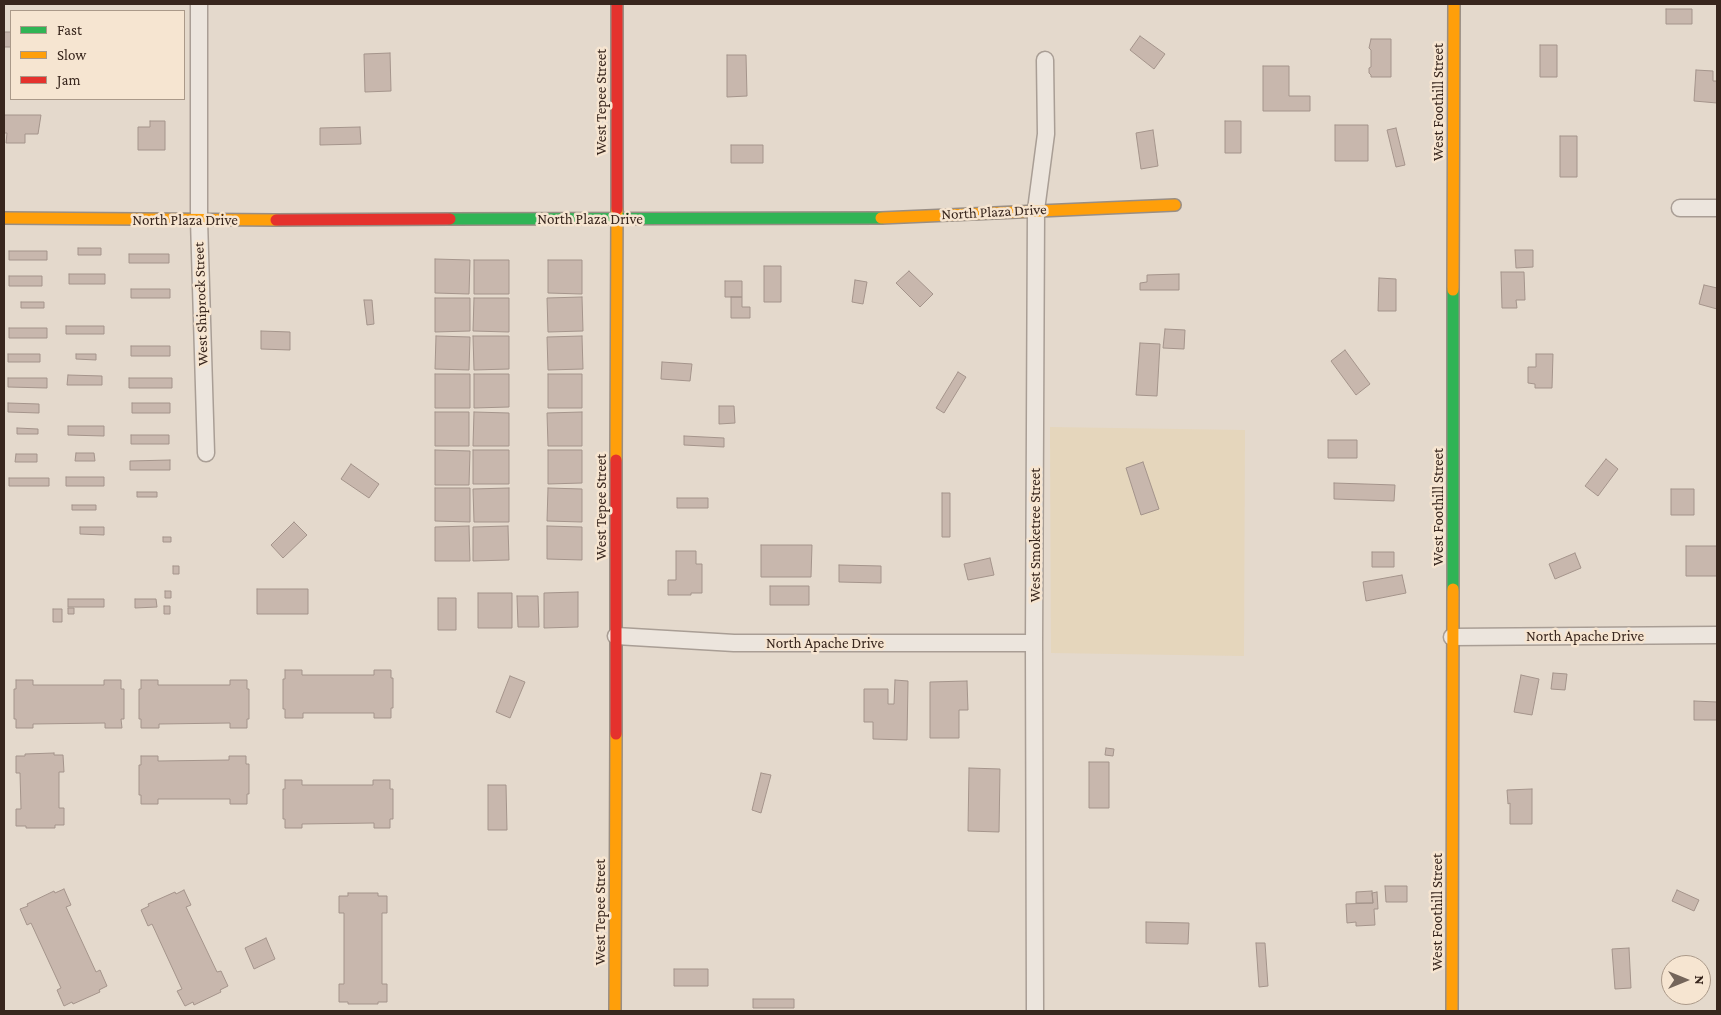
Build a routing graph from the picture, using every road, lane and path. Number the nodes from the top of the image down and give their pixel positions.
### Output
1 (199, 4) edge
2 (617, 4) edge
3 (1454, 4) edge
4 (1045, 60) dead end
5 (1175, 205) dead end
6 (1680, 208) dead end
7 (1717, 208) edge
8 (1036, 210) junction
9 (4, 218) edge
10 (199, 220) junction
11 (616, 220) junction
12 (206, 453) dead end
13 (1717, 635) edge
14 (616, 636) junction
15 (1452, 637) junction
16 (1034, 643) junction
17 (615, 1011) edge
18 (1035, 1011) edge
19 (1452, 1011) edge

1 - 10 street, West Shiprock Street
2 - 11 street, West Tepee Street
3 - 15 street, West Foothill Street
4 - 8 street, West Smoketree Street
5 - 8 street, North Plaza Drive
6 - 7 street
8 - 11 street, North Plaza Drive
8 - 16 street, West Smoketree Street
9 - 10 street, North Plaza Drive
10 - 11 street, North Plaza Drive
10 - 12 street, West Shiprock Street
11 - 14 street, West Tepee Street
13 - 15 street, North Apache Drive
14 - 16 street, North Apache Drive
14 - 17 street, West Tepee Street
15 - 19 street, West Foothill Street
16 - 18 street, West Smoketree Street

